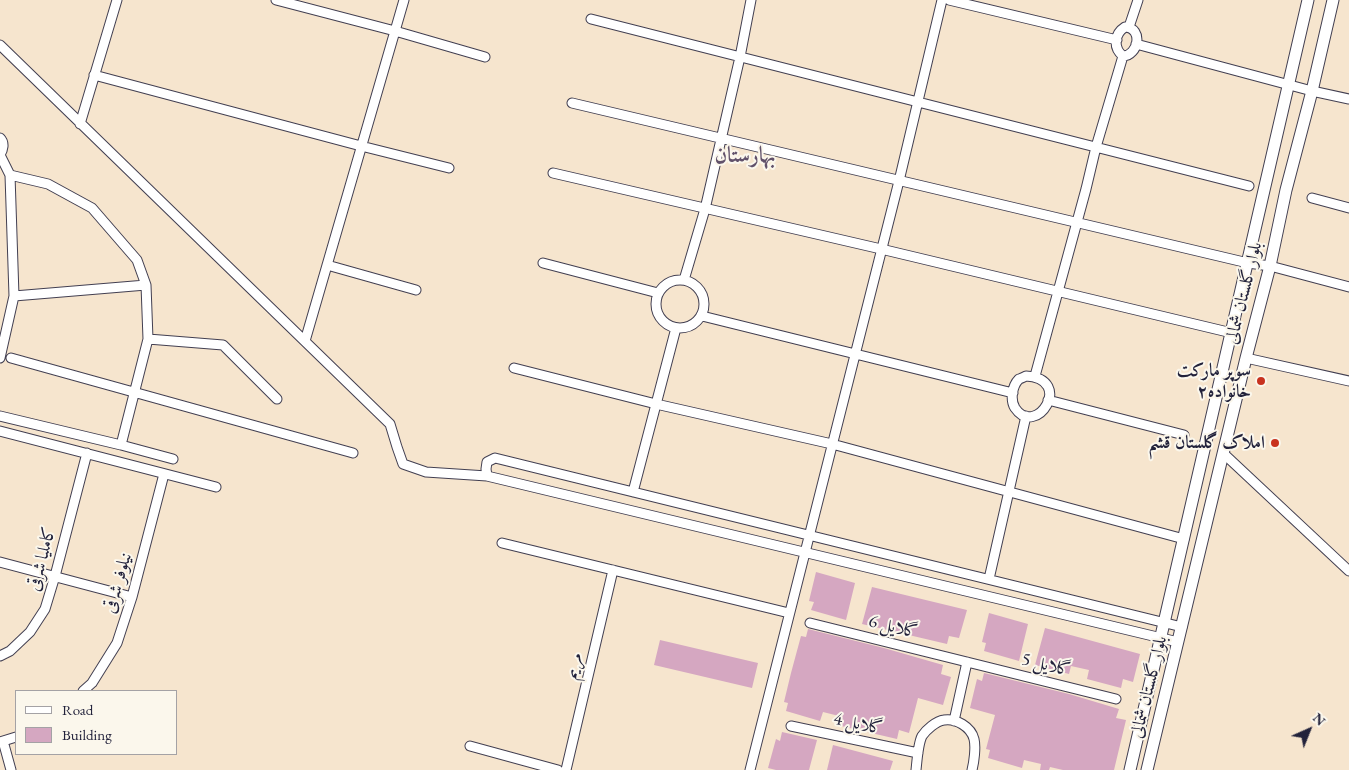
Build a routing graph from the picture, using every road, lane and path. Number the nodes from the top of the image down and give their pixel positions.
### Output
1 (117, 0) edge
2 (276, 0) edge
3 (404, 0) edge
4 (751, 0) edge
5 (942, 0) edge
6 (949, 0) edge
7 (1138, 0) edge
8 (1308, 0) edge
9 (1333, 0) edge
10 (591, 20) dead end
11 (1129, 27) junction
12 (395, 31) junction
13 (1117, 40) junction
14 (1136, 44) junction
15 (0, 45) edge
16 (1123, 56) junction
17 (740, 57) junction
18 (485, 58) dead end
19 (94, 75) junction
20 (1288, 85) junction
21 (1312, 91) junction
22 (1349, 99) edge
23 (918, 102) junction
24 (572, 104) dead end
25 (80, 124) junction
26 (0, 138) edge
27 (722, 139) junction
28 (361, 146) junction
29 (1096, 147) junction
30 (0, 155) edge
31 (449, 168) dead end
32 (553, 174) dead end
33 (10, 175) junction
34 (899, 181) junction
35 (1249, 186) dead end
36 (1312, 198) dead end
37 (1349, 208) edge
38 (705, 209) junction
39 (1077, 223) junction
40 (881, 250) junction
41 (1248, 263) junction
42 (544, 264) dead end
43 (327, 265) junction
44 (1270, 266) junction
45 (684, 280) junction
46 (146, 285) junction
47 (1349, 287) edge
48 (416, 290) dead end
49 (1058, 292) junction
50 (658, 293) junction
51 (14, 296) junction
52 (702, 316) junction
53 (676, 328) junction
54 (1232, 333) junction
55 (148, 339) junction
56 (305, 341) junction
57 (855, 354) junction
58 (0, 358) edge
59 (11, 358) dead end
60 (1246, 358) junction
61 (514, 368) dead end
62 (1035, 376) junction
63 (1349, 381) edge
64 (134, 392) junction
65 (1013, 393) junction
66 (277, 399) dead end
67 (1048, 400) junction
68 (656, 404) junction
69 (0, 416) edge
70 (1026, 416) junction
71 (0, 432) edge
72 (1184, 435) dead end
73 (832, 444) junction
74 (121, 445) junction
75 (87, 453) junction
76 (353, 453) dead end
77 (1223, 453) junction
78 (173, 459) dead end
79 (1200, 471) junction
80 (164, 474) junction
81 (1218, 475) junction
82 (487, 476) junction
83 (216, 487) dead end
84 (633, 492) junction
85 (1009, 492) junction
86 (809, 535) junction
87 (1184, 539) junction
88 (502, 543) dead end
89 (805, 552) junction
90 (0, 562) edge
91 (613, 570) junction
92 (1349, 570) edge
93 (55, 576) junction
94 (989, 579) junction
95 (132, 596) junction
96 (789, 613) junction
97 (810, 623) dead end
98 (1164, 623) junction
99 (1182, 627) junction
100 (1161, 638) junction
101 (1178, 642) junction
102 (0, 656) edge
103 (968, 662) junction
104 (84, 690) edge
105 (1116, 699) dead end
106 (954, 721) junction
107 (791, 726) dead end
108 (15, 737) edge
109 (2, 741) edge
110 (470, 746) dead end
111 (918, 753) junction
112 (11, 770) edge
113 (558, 770) edge
114 (566, 770) edge
115 (750, 770) edge
116 (916, 770) edge
117 (972, 770) edge
118 (1130, 770) edge
119 (1147, 770) edge

1 - 19 street
2 - 12 street
3 - 12 street
4 - 17 street
5 - 23 street
6 - 13 street
7 - 11 street
8 - 20 street, بلوار گلستان شمالی
9 - 21 street, بلوار گلستان شمالی
10 - 17 street
11 - 13 street
11 - 14 street
12 - 18 street
12 - 28 street
13 - 16 street
14 - 16 street
14 - 20 street
15 - 25 street
16 - 29 street
17 - 23 street
17 - 27 street
19 - 25 street
19 - 28 street
20 - 21 street
20 - 41 street, بلوار گلستان شمالی
21 - 22 street
21 - 44 street, بلوار گلستان شمالی
23 - 29 street
23 - 34 street
24 - 27 street
25 - 56 street
26 - 30 street
27 - 34 street
27 - 38 street
28 - 31 street
28 - 43 street
29 - 35 street
29 - 39 street
30 - 33 street
32 - 38 street
33 - 46 street
33 - 51 street
34 - 39 street
34 - 40 street
36 - 37 street
38 - 40 street
38 - 45 street
39 - 41 street
39 - 49 street
40 - 49 street
40 - 57 street
41 - 44 street
41 - 54 street, بلوار گلستان شمالی
42 - 50 street
43 - 48 street
43 - 56 street
44 - 47 street
44 - 60 street, بلوار گلستان شمالی
45 - 50 street
45 - 52 street
46 - 51 street
46 - 55 street
49 - 54 street
49 - 62 street
50 - 53 street
51 - 58 street
52 - 53 street
52 - 57 street
53 - 68 street
54 - 79 street, بلوار گلستان شمالی
55 - 64 street
55 - 66 street
56 - 82 street
57 - 65 street
57 - 73 street
59 - 64 street
60 - 63 street
60 - 77 street, بلوار گلستان شمالی
61 - 68 street
62 - 65 street
62 - 67 street
64 - 74 street
64 - 76 street
65 - 70 street
67 - 70 street
67 - 72 street
68 - 73 street
68 - 84 street
69 - 74 street
70 - 85 street
71 - 75 street
73 - 85 street
73 - 86 street
74 - 78 street
75 - 80 street
75 - 93 street, کاملیا شرقی
77 - 81 street, بلوار گلستان شمالی
77 - 92 street
79 - 81 street
79 - 87 street, بلوار گلستان شمالی
80 - 83 street
80 - 95 street, نیلوفر شرقی
81 - 99 street, بلوار گلستان شمالی
82 - 84 street
82 - 89 street
84 - 86 street
85 - 87 street
85 - 94 street
86 - 89 street
86 - 94 street
87 - 98 street, بلوار گلستان شمالی
88 - 91 street
89 - 96 street
89 - 100 street
90 - 93 street
91 - 96 street
91 - 114 street, مریم
93 - 95 street
93 - 102 street, کاملیا شرقی
94 - 98 street
95 - 104 street, نیلوفر شرقی
96 - 115 street
97 - 103 street, گلایل 6
98 - 99 street
98 - 100 street, بلوار گلستان شمالی
99 - 101 street, بلوار گلستان شمالی
100 - 101 street
100 - 118 street, بلوار گلستان شمالی
101 - 119 street, بلوار گلستان شمالی
103 - 105 street, گلایل 5
103 - 106 street
106 - 111 street
106 - 117 street
107 - 111 street, گلایل 4
108 - 109 street
109 - 112 street
110 - 113 street
111 - 116 street

